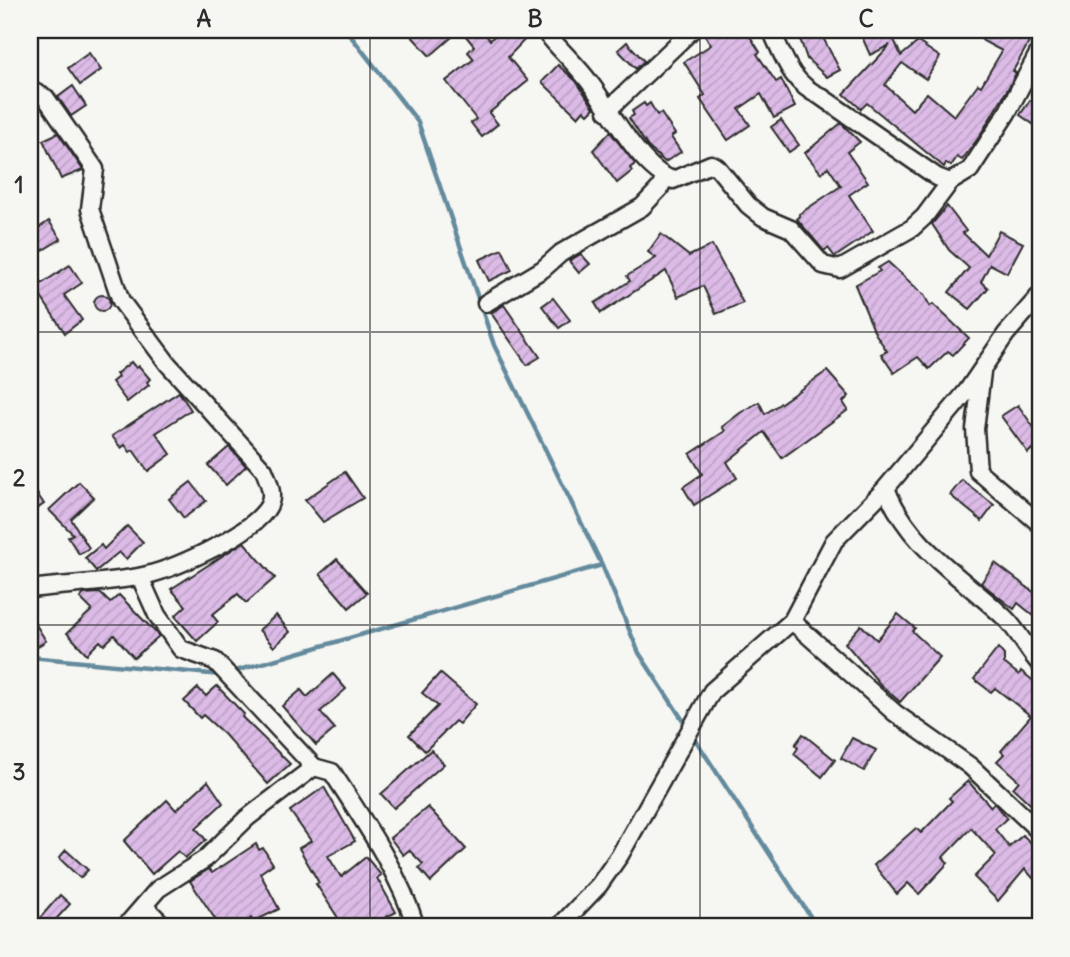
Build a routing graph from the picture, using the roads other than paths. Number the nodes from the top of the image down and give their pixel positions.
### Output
1 (544, 30) edge
2 (692, 30) edge
3 (771, 30) edge
4 (1040, 50) edge
5 (30, 90) edge
6 (607, 111) junction
7 (665, 177) junction
8 (950, 182) junction
9 (1040, 295) edge
10 (486, 303) dead end
11 (982, 370) junction
12 (886, 488) junction
13 (1040, 524) edge
14 (140, 577) junction
15 (30, 589) edge
16 (792, 621) junction
17 (1040, 664) edge
18 (314, 767) junction
19 (1040, 832) edge
20 (145, 907) junction
21 (125, 927) edge
22 (165, 927) edge
23 (416, 927) edge
24 (559, 927) edge

1 - 6 street
2 - 6 street
3 - 8 street
4 - 8 street
5 - 14 street
6 - 7 street
7 - 8 street
7 - 10 street
9 - 11 street
11 - 12 street
11 - 13 street
12 - 16 street
12 - 17 street
14 - 15 street
14 - 18 street
16 - 19 street
16 - 24 street
18 - 20 street
18 - 23 street
20 - 21 street
20 - 22 street

